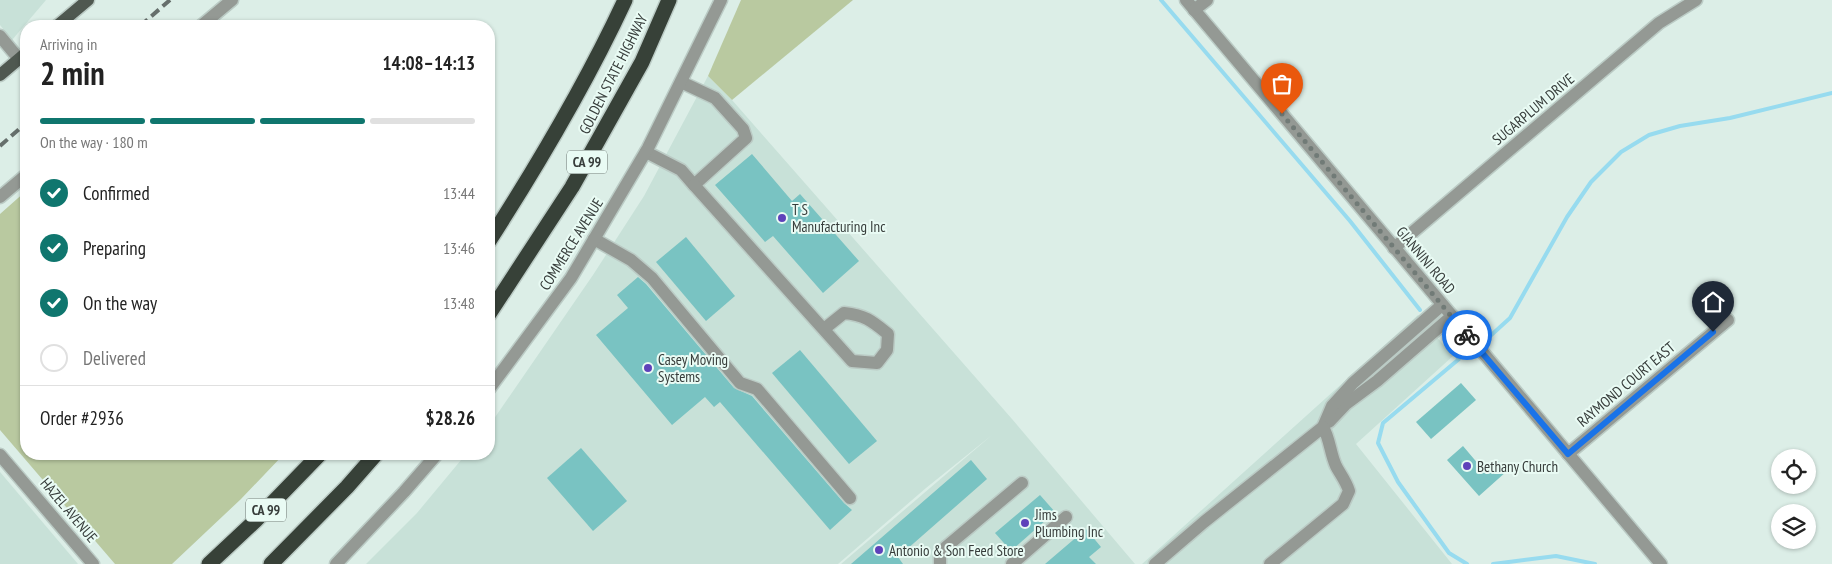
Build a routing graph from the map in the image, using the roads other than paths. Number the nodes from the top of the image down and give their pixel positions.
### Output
1 (88, 0) edge
2 (232, 0) edge
3 (625, 0) edge
4 (669, 0) edge
5 (721, 0) edge
6 (1186, 0) edge
7 (1207, 0) edge
8 (1696, 0) edge
9 (1194, 10) junction
10 (65, 20) edge
11 (208, 20) edge
12 (0, 36) edge
13 (20, 53) edge
14 (20, 58) edge
15 (0, 75) edge
16 (681, 82) junction
17 (646, 152) junction
18 (20, 180) edge
19 (694, 185) junction
20 (0, 197) edge
21 (495, 232) edge
22 (594, 239) junction
23 (1394, 248) junction
24 (1442, 304) junction
25 (495, 305) edge
26 (1452, 316) junction
27 (1728, 320) dead end
28 (824, 329) junction
29 (495, 381) edge
30 (1323, 427) junction
31 (1568, 454) junction
32 (0, 455) edge
33 (314, 460) edge
34 (371, 460) edge
35 (432, 460) edge
36 (1022, 483) dead end
37 (850, 498) dead end
38 (1066, 517) dead end
39 (93, 564) edge
40 (209, 564) edge
41 (271, 564) edge
42 (336, 564) edge
43 (940, 564) edge
44 (1012, 564) edge
45 (1156, 564) edge
46 (1270, 564) edge
47 (1661, 564) edge

1 - 10 main road
2 - 11 street
3 - 21 highway, GOLDEN STATE HIGHWAY / CA 99
4 - 25 highway, GOLDEN STATE HIGHWAY / CA 99
5 - 16 street, COMMERCE AVENUE
6 - 9 street, GIANNINI ROAD
7 - 9 street
8 - 23 street, SUGARPLUM DRIVE
9 - 23 street, GIANNINI ROAD
12 - 13 street
14 - 15 main road
16 - 17 street, COMMERCE AVENUE
16 - 19 street
17 - 19 street
17 - 22 street, COMMERCE AVENUE
18 - 20 street
19 - 28 street
22 - 29 street, COMMERCE AVENUE
22 - 37 street
23 - 24 street, GIANNINI ROAD
24 - 26 street, GIANNINI ROAD
24 - 30 street
26 - 30 street
26 - 31 street, GIANNINI ROAD
27 - 31 street, RAYMOND COURT EAST
28 - 28 street
30 - 45 street
30 - 46 street
31 - 47 street, GIANNINI ROAD
32 - 39 street, HAZEL AVENUE
33 - 40 highway, CA 99
34 - 41 highway, CA 99
35 - 42 street
36 - 43 street
38 - 44 street

